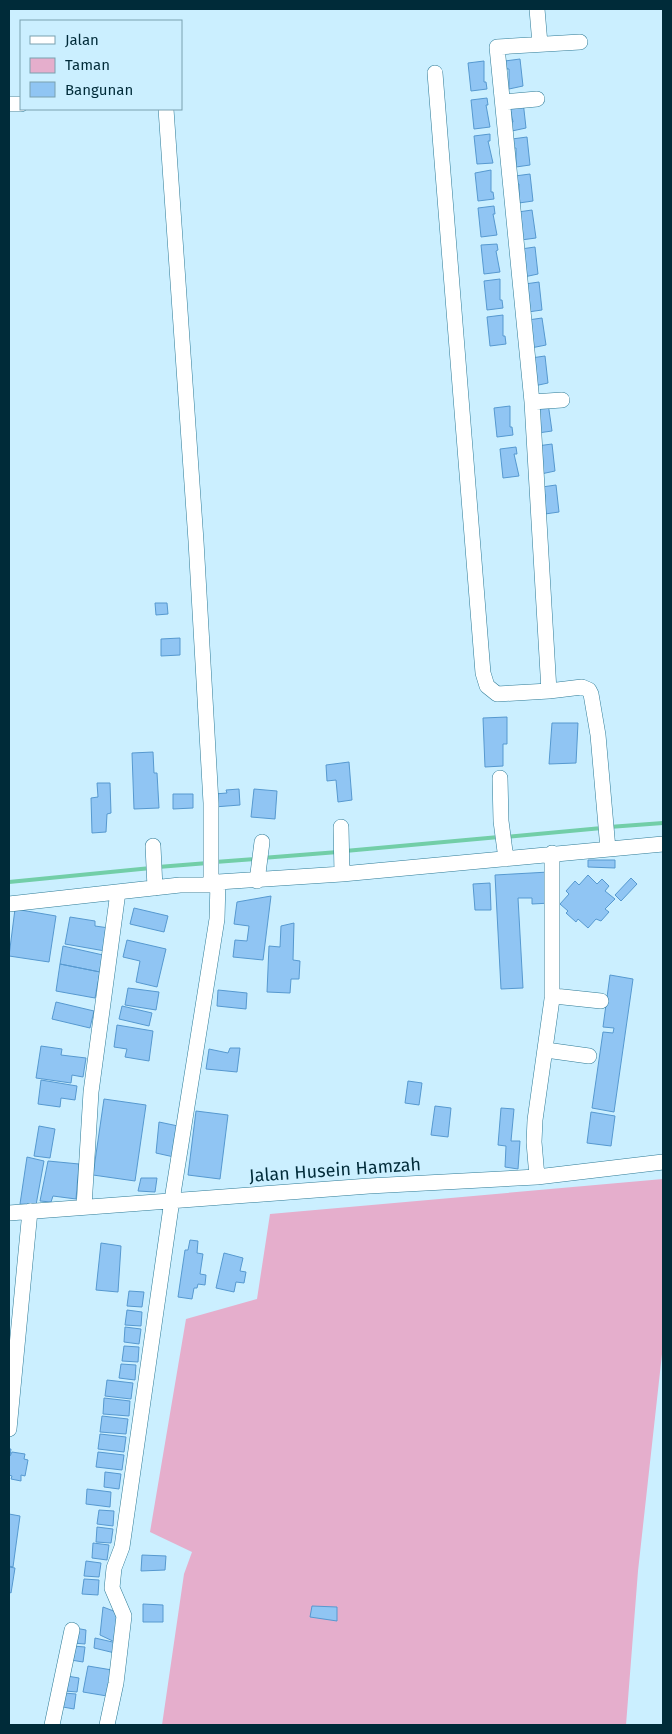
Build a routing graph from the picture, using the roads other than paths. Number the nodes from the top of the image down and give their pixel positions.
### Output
1 (537, 9) edge
2 (580, 42) dead end
3 (540, 44) junction
4 (435, 73) dead end
5 (537, 99) dead end
6 (504, 102) junction
7 (166, 110) edge
8 (562, 400) dead end
9 (532, 402) junction
10 (549, 691) junction
11 (500, 778) dead end
12 (341, 831) dead end
13 (608, 844) junction
14 (663, 844) edge
15 (261, 847) dead end
16 (153, 849) dead end
17 (552, 853) junction
18 (505, 854) junction
19 (342, 871) junction
20 (258, 878) junction
21 (214, 881) junction
22 (154, 883) junction
23 (118, 892) junction
24 (9, 904) edge
25 (552, 997) junction
26 (601, 1001) dead end
27 (546, 1050) junction
28 (589, 1056) dead end
29 (663, 1162) edge
30 (537, 1177) junction
31 (172, 1200) junction
32 (84, 1207) junction
33 (30, 1211) junction
34 (9, 1213) edge
35 (9, 1429) edge
36 (72, 1630) dead end
37 (52, 1725) edge
38 (107, 1725) edge

1 - 3 street
2 - 3 street
3 - 6 street
4 - 10 street
5 - 6 street
6 - 9 street
7 - 21 street
8 - 9 street
9 - 10 street
10 - 13 street
11 - 18 street
12 - 19 street
13 - 14 street
13 - 17 street
15 - 20 street
16 - 22 street
17 - 18 street
17 - 25 street
18 - 19 street
19 - 20 street
20 - 21 street
21 - 22 street
21 - 31 street
22 - 23 street
23 - 24 street
23 - 32 street
25 - 26 street
25 - 27 street
27 - 28 street
27 - 30 street
29 - 30 street, Jalan Husein Hamzah
30 - 31 street, Jalan Husein Hamzah
31 - 32 street, Jalan Husein Hamzah
31 - 38 street
32 - 33 street, Jalan Husein Hamzah
33 - 34 street, Jalan Husein Hamzah
33 - 35 street
36 - 37 street

